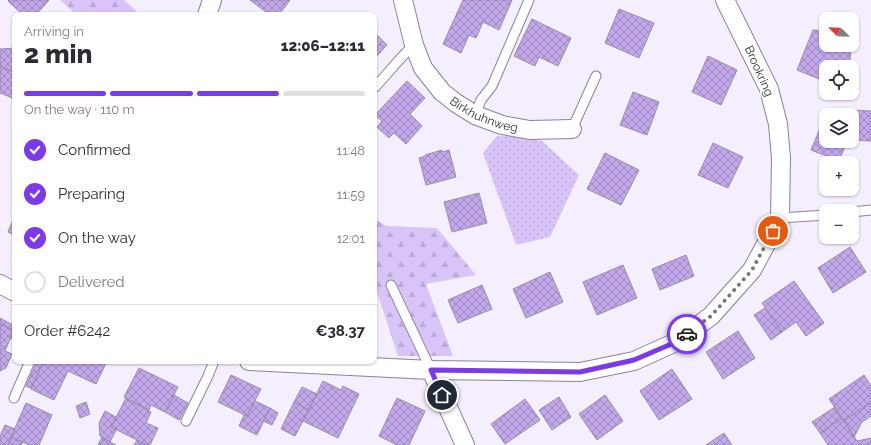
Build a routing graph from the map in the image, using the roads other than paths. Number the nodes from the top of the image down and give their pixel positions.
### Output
1 (212, 0) edge
2 (403, 0) edge
3 (529, 0) edge
4 (725, 0) edge
5 (208, 12) edge
6 (414, 45) junction
7 (596, 76) dead end
8 (377, 85) edge
9 (475, 115) junction
10 (572, 129) joint
11 (871, 210) edge
12 (859, 211) edge
13 (819, 215) edge
14 (780, 218) junction
15 (0, 284) edge
16 (391, 285) dead end
17 (12, 290) edge
18 (29, 364) edge
19 (213, 364) edge
20 (309, 364) edge
21 (431, 370) junction
22 (14, 398) dead end
23 (186, 420) dead end
24 (465, 445) edge

1 - 5 street
2 - 6 street, Birkhuhnweg
3 - 9 lane
4 - 14 street, Brookring
6 - 8 lane
6 - 9 street, Birkhuhnweg
7 - 10 lane, Birkhuhnweg
9 - 10 street, Birkhuhnweg
11 - 12 lane
13 - 14 lane
14 - 21 street, Brookring
15 - 17 street
16 - 21 lane
18 - 22 lane
19 - 23 lane
20 - 21 street, Brookring
21 - 24 street

